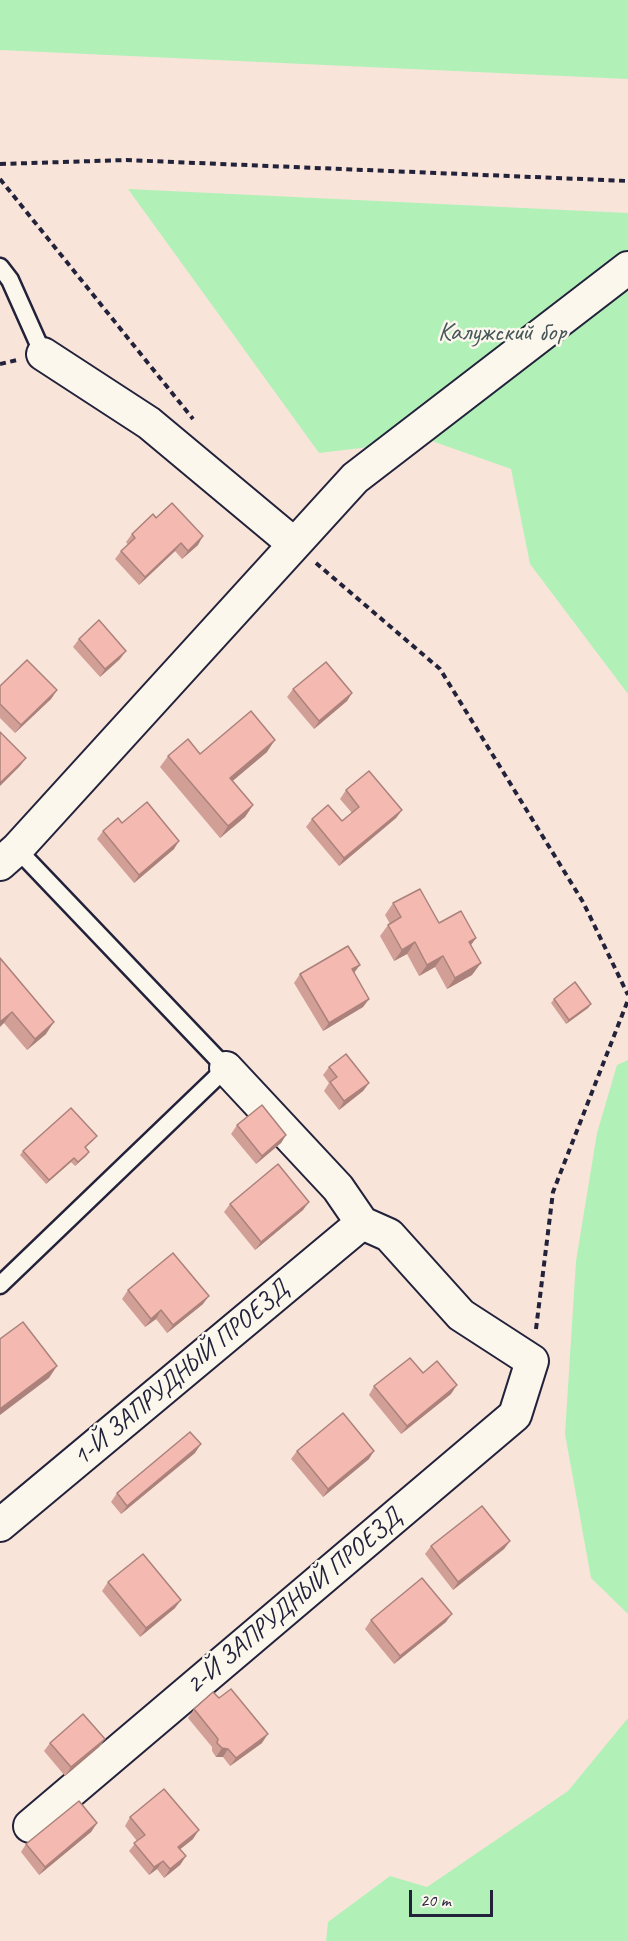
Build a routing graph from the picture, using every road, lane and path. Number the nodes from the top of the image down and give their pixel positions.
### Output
1 (0, 164) edge
2 (0, 179) edge
3 (628, 181) edge
4 (0, 267) edge
5 (628, 268) edge
6 (43, 354) joint
7 (198, 426) dead end
8 (294, 544) junction
9 (9, 857) edge
10 (628, 995) edge
11 (628, 1000) edge
12 (226, 1068) junction
13 (362, 1223) junction
14 (0, 1285) edge
15 (532, 1361) junction
16 (0, 1525) edge
17 (30, 1826) dead end

1 - 3 path
2 - 7 path
4 - 6 lane
5 - 8 street
6 - 8 street
8 - 9 street
8 - 10 path
9 - 12 lane
11 - 15 path
12 - 13 street
12 - 14 lane
13 - 15 street
13 - 16 street, 1-Й ЗАПРУДНЫЙ ПРОЕЗД
15 - 17 street, 2-Й ЗАПРУДНЫЙ ПРОЕЗД

